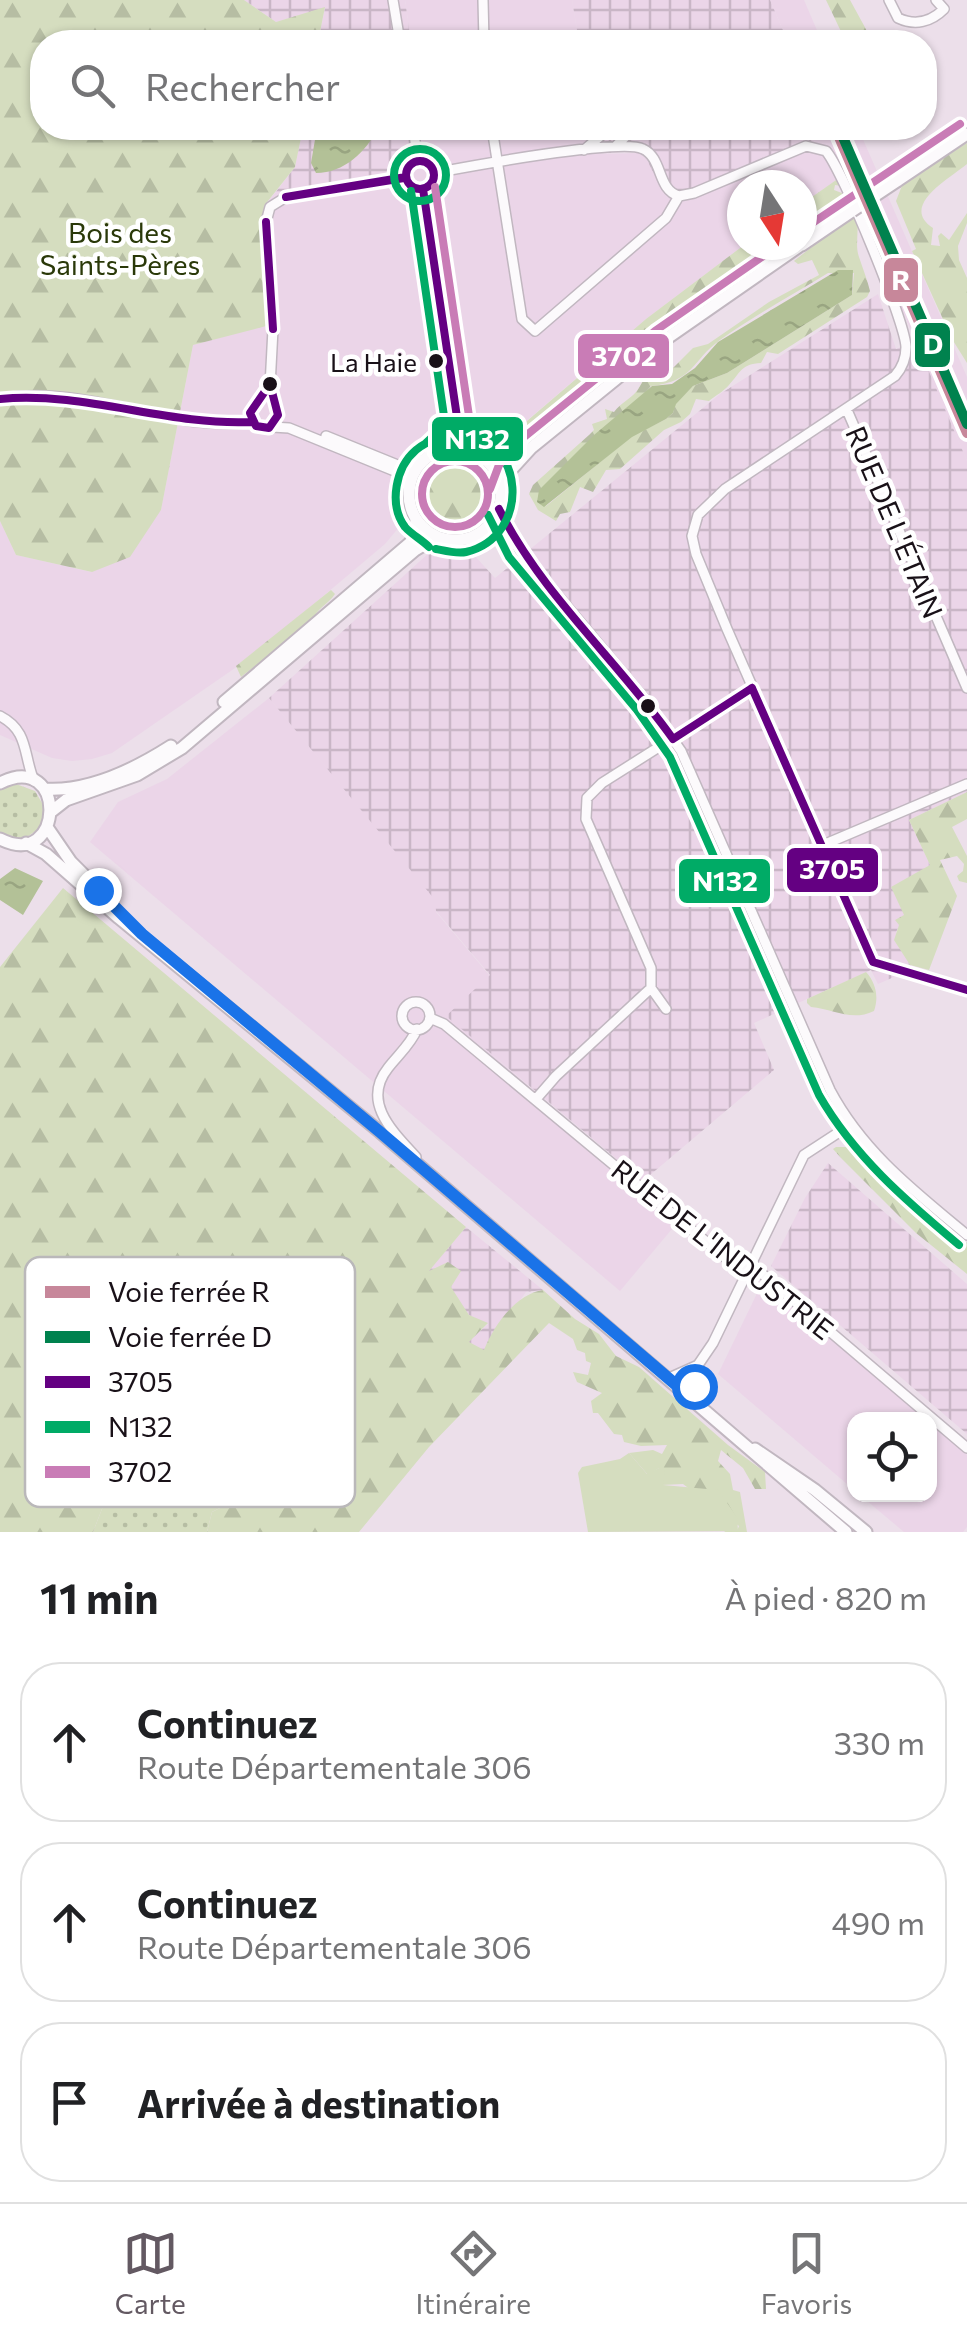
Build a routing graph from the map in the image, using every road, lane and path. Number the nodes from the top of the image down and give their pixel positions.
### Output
1 (393, 0) edge
2 (482, 0) edge
3 (888, 0) edge
4 (936, 0) edge
5 (398, 30) edge
6 (483, 30) edge
7 (967, 134) edge
8 (415, 140) edge
9 (494, 140) edge
10 (596, 140) edge
11 (622, 140) edge
12 (614, 148) junction
13 (584, 150) junction
14 (418, 161) junction
15 (498, 162) junction
16 (434, 172) junction
17 (406, 177) junction
18 (422, 189) junction
19 (679, 196) junction
20 (817, 235) edge
21 (780, 260) edge
22 (270, 386) junction
23 (0, 399) edge
24 (259, 402) junction
25 (275, 410) junction
26 (847, 410) junction
27 (458, 416) junction
28 (252, 422) junction
29 (272, 426) junction
30 (532, 448) junction
31 (470, 450) junction
32 (434, 452) junction
33 (487, 460) junction
34 (422, 462) junction
35 (410, 485) junction
36 (502, 493) junction
37 (499, 509) junction
38 (416, 519) junction
39 (479, 534) junction
40 (437, 536) junction
41 (519, 549) junction
42 (752, 688) junction
43 (967, 688) edge
44 (244, 690) junction
45 (0, 716) edge
46 (673, 738) junction
47 (27, 756) junction
48 (5, 780) edge
49 (34, 780) junction
50 (967, 784) edge
51 (44, 790) junction
52 (52, 811) junction
53 (47, 828) junction
54 (26, 843) junction
55 (3, 844) edge
56 (823, 845) junction
57 (142, 934) junction
58 (651, 988) junction
59 (967, 990) edge
60 (666, 1009) dead end
61 (430, 1018) junction
62 (417, 1030) junction
63 (536, 1100) junction
64 (850, 1124) junction
65 (434, 1178) junction
66 (967, 1236) edge
67 (748, 1269) junction
68 (698, 1365) junction
69 (669, 1378) junction
70 (695, 1401) junction
71 (747, 1444) junction
72 (967, 1448) edge
73 (846, 1532) edge
74 (866, 1532) edge

1 - 5 street
2 - 6 street
3 - 4 street
7 - 20 main road, bridge
8 - 14 street
9 - 15 street
10 - 13 street
11 - 12 street
12 - 13 street
12 - 19 street
13 - 15 street
14 - 16 street
14 - 17 street
15 - 16 street
15 - 19 street
16 - 18 street
17 - 18 street
17 - 22 street
18 - 27 street
19 - 26 street
21 - 30 main road
22 - 24 street
22 - 25 street
23 - 28 street
24 - 25 street
24 - 28 street
25 - 29 street
25 - 34 street
26 - 42 street
26 - 43 street, RUE DE L'ÉTAIN
27 - 31 street
27 - 32 street
28 - 29 street
29 - 35 street
30 - 33 main road
30 - 36 main road
31 - 32 main road
31 - 33 main road
32 - 34 main road
33 - 36 main road
34 - 35 main road
35 - 38 main road
36 - 37 main road
37 - 39 main road
37 - 41 street
38 - 40 main road
38 - 44 main road
39 - 40 main road
39 - 41 street
40 - 44 main road
41 - 46 street
42 - 46 street
42 - 56 street
44 - 51 main road
44 - 52 main road
45 - 47 street
46 - 58 street
46 - 64 street
47 - 48 street
47 - 49 street
48 - 49 main road
49 - 51 main road
50 - 56 street
51 - 52 main road
52 - 53 main road
53 - 54 main road
53 - 57 main road
54 - 55 main road
54 - 57 main road
56 - 59 street
57 - 65 main road
58 - 60 street
58 - 63 street
61 - 62 street
61 - 62 street
61 - 63 street, RUE DE L'INDUSTRIE
62 - 65 street
63 - 67 street, RUE DE L'INDUSTRIE
64 - 66 street
64 - 67 street
65 - 69 main road
67 - 68 street
67 - 72 street, RUE DE L'INDUSTRIE
68 - 69 street
68 - 70 street
69 - 70 main road
70 - 71 main road
71 - 73 main road
71 - 74 main road

